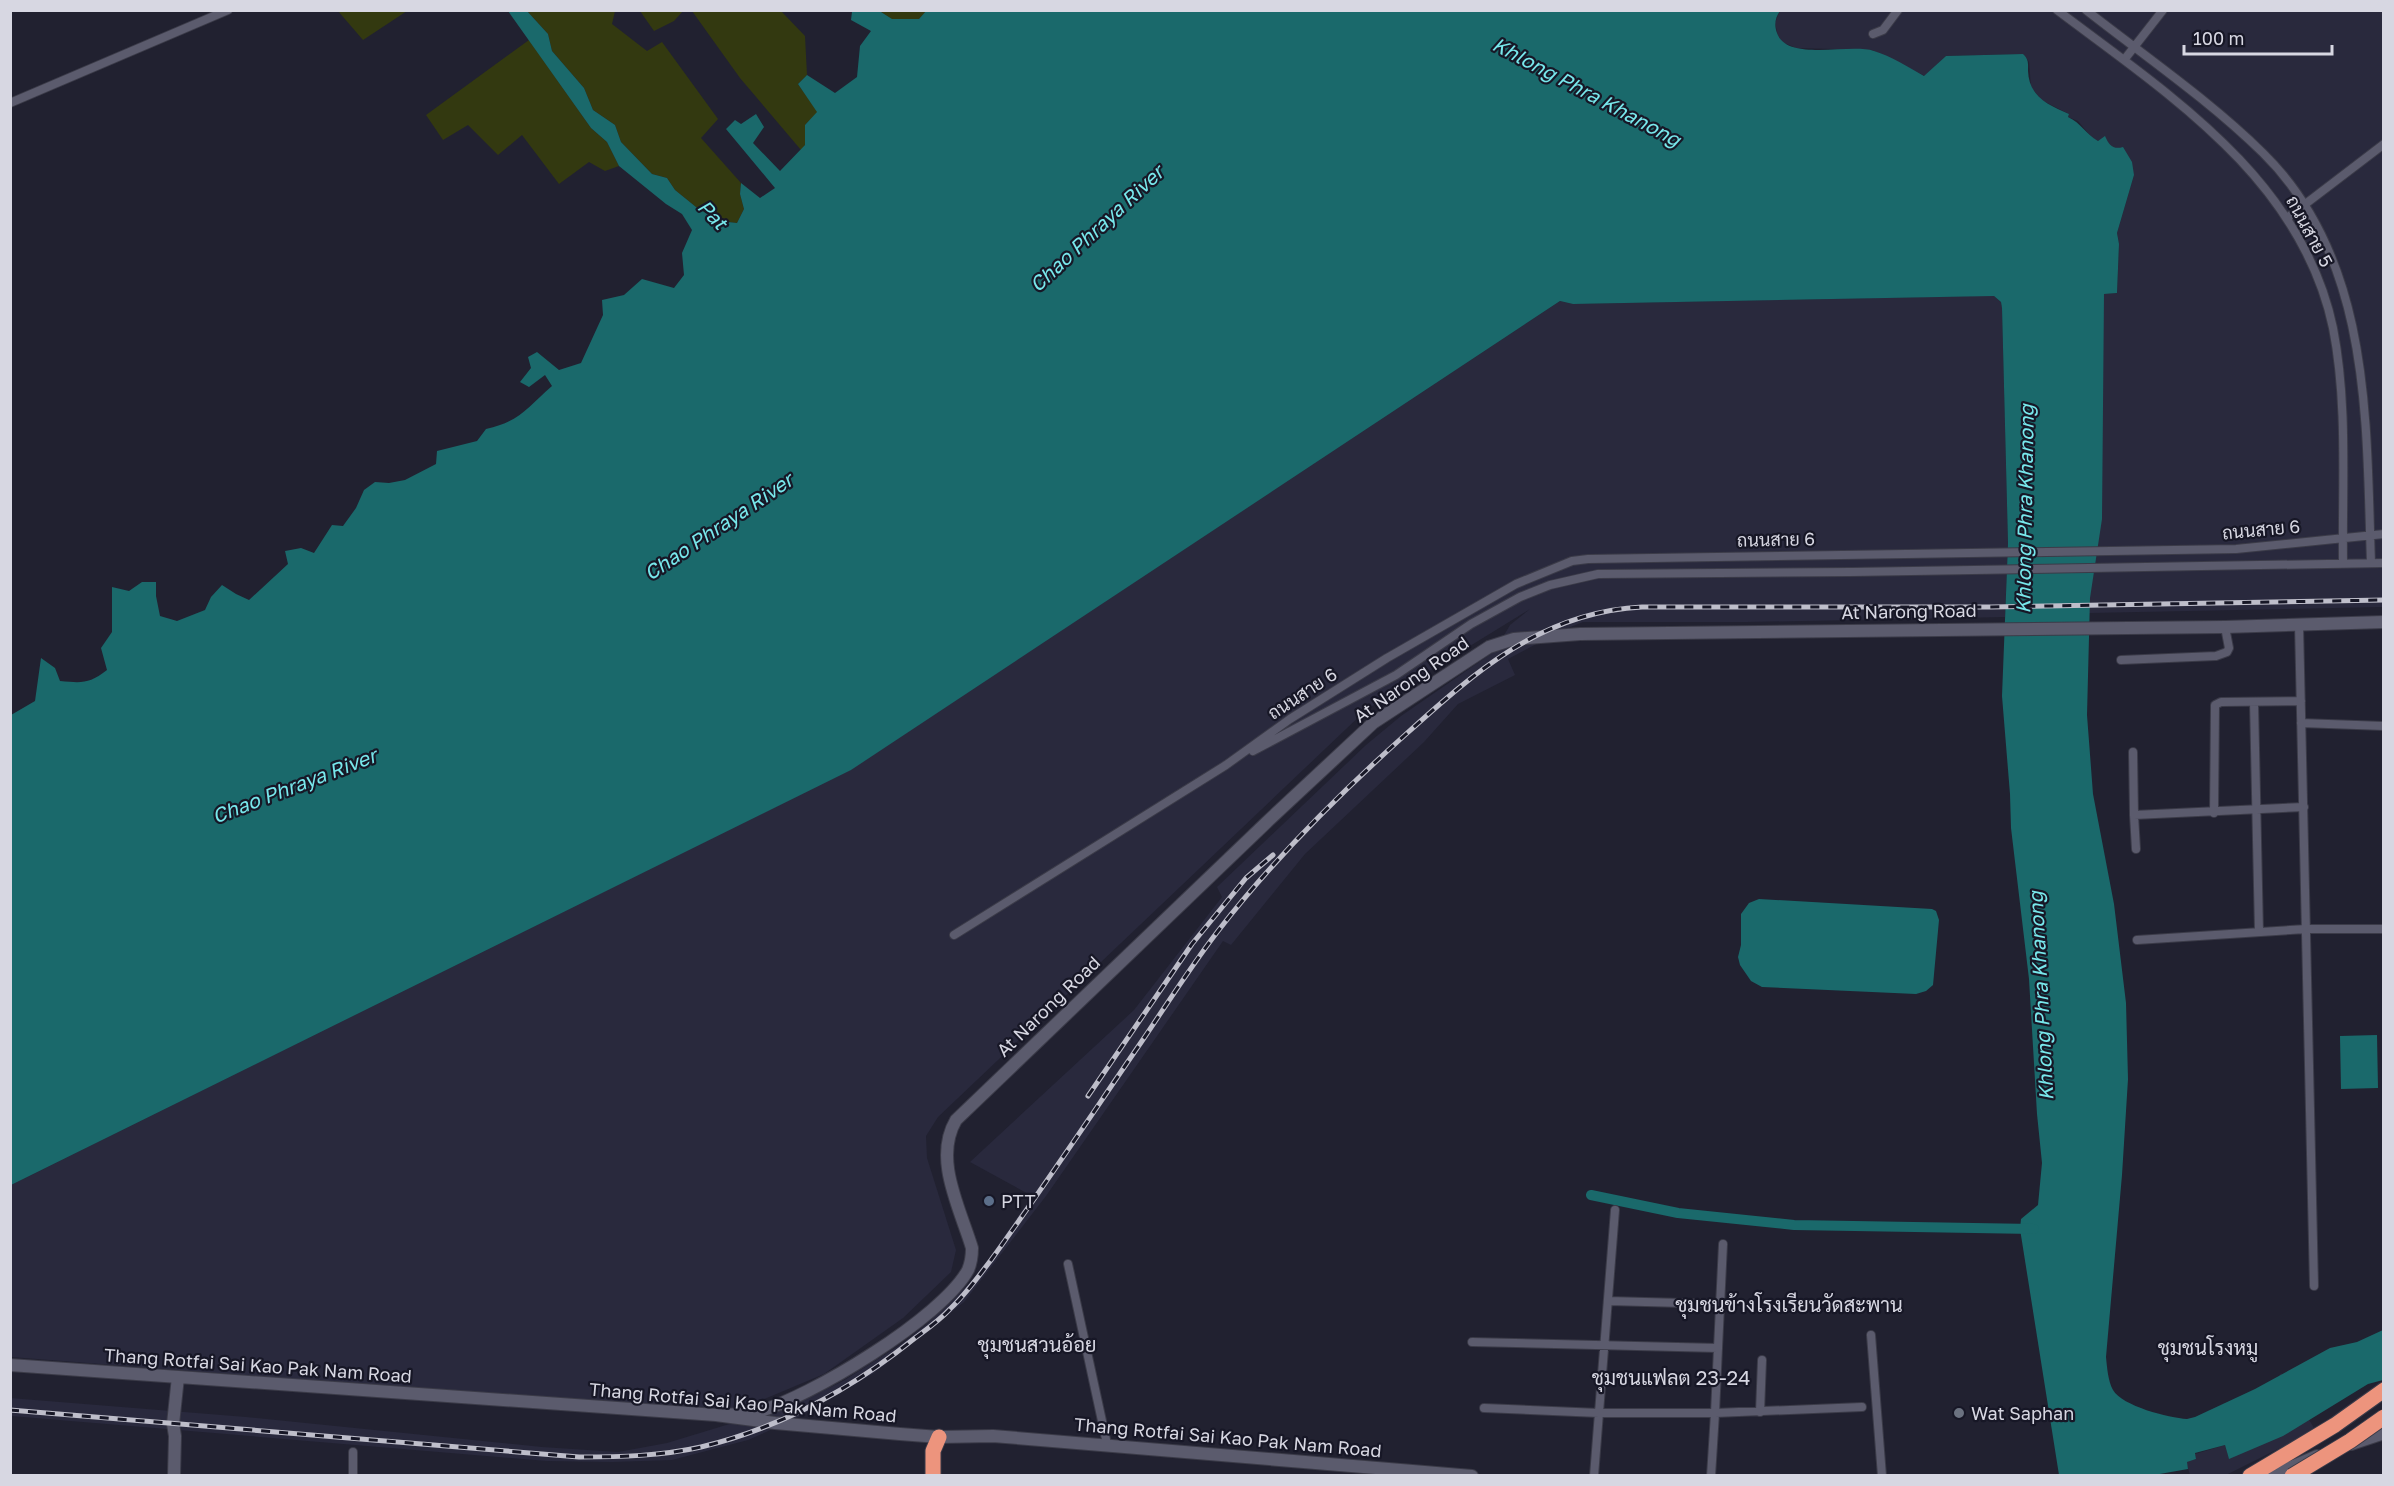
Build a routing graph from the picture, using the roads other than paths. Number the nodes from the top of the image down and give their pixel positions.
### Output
1 (228, 10) edge
2 (1898, 10) edge
3 (2057, 10) edge
4 (2086, 10) edge
5 (2163, 10) edge
6 (1873, 34) dead end
7 (2133, 47) junction
8 (2124, 60) junction
9 (10, 103) edge
10 (2384, 144) edge
11 (2304, 205) junction
12 (2288, 218) junction
13 (2384, 534) edge
14 (2370, 535) junction
15 (2342, 537) junction
16 (2343, 563) junction
17 (2384, 563) edge
18 (2372, 564) junction
19 (2384, 622) edge
20 (2299, 625) junction
21 (2225, 627) junction
22 (2121, 660) dead end
23 (2301, 701) junction
24 (2254, 702) junction
25 (2301, 723) junction
26 (2384, 726) edge
27 (2133, 752) dead end
28 (1226, 765) junction
29 (2304, 807) junction
30 (2257, 810) junction
31 (2214, 813) junction
32 (2134, 815) junction
33 (2136, 849) dead end
34 (2384, 928) edge
35 (2306, 929) junction
36 (2259, 932) junction
37 (954, 935) dead end
38 (2137, 940) dead end
39 (1614, 1210) dead end
40 (1723, 1244) dead end
41 (1068, 1264) dead end
42 (2314, 1286) dead end
43 (1608, 1301) junction
44 (1720, 1304) junction
45 (1871, 1335) dead end
46 (1472, 1342) dead end
47 (1604, 1346) junction
48 (1718, 1348) junction
49 (1762, 1360) dead end
50 (10, 1365) edge
51 (178, 1377) junction
52 (2384, 1390) edge
53 (1862, 1407) dead end
54 (1484, 1408) dead end
55 (1760, 1412) junction
56 (1599, 1413) junction
57 (1715, 1413) junction
58 (716, 1415) junction
59 (2384, 1417) edge
60 (2384, 1433) edge
61 (939, 1437) junction
62 (1107, 1444) junction
63 (353, 1452) dead end
64 (174, 1476) edge
65 (353, 1476) edge
66 (933, 1476) edge
67 (1472, 1476) edge
68 (1594, 1476) edge
69 (1711, 1476) edge
70 (1882, 1476) edge
71 (2250, 1476) edge
72 (2270, 1476) edge
73 (2292, 1476) edge

1 - 9 street
2 - 6 street
3 - 8 street, ถนนสาย 5
4 - 7 street, ถนนสาย 5
5 - 7 street
7 - 8 street
7 - 11 street, ถนนสาย 5
8 - 12 street, ถนนสาย 5
10 - 11 street
11 - 12 street
11 - 14 street, ถนนสาย 5
12 - 15 street, ถนนสาย 5
13 - 14 street, ถนนสาย 6
14 - 15 street, ถนนสาย 6
14 - 18 street, ถนนสาย 5
15 - 16 street, ถนนสาย 5
15 - 28 street, ถนนสาย 6
16 - 18 street, ถนนสาย 6
16 - 28 street, ถนนสาย 6
17 - 18 street, ถนนสาย 6
19 - 20 street, At Narong Road
20 - 21 street, At Narong Road
20 - 23 street
21 - 22 street
21 - 58 street, At Narong Road
23 - 24 street
23 - 25 street
24 - 30 street
24 - 31 street
25 - 26 street
25 - 29 street
27 - 32 street
28 - 37 street, ถนนสาย 6
29 - 30 street
29 - 35 street
30 - 31 street
30 - 36 street
31 - 32 street
32 - 33 street
34 - 35 street
35 - 36 street
35 - 42 street
36 - 38 street
39 - 43 street
40 - 44 street
41 - 62 street
43 - 44 street
43 - 47 street
44 - 48 street
45 - 70 street
46 - 47 street
47 - 48 street
47 - 56 street
48 - 57 street
49 - 55 street
50 - 51 street, Thang Rotfai Sai Kao Pak Nam Road
51 - 58 street, Thang Rotfai Sai Kao Pak Nam Road
51 - 64 street
52 - 71 highway
53 - 55 street
54 - 56 street
55 - 57 street
56 - 57 street
56 - 68 street
57 - 69 street
58 - 61 street, Thang Rotfai Sai Kao Pak Nam Road
59 - 73 highway, bridge
60 - 72 street
61 - 62 street, Thang Rotfai Sai Kao Pak Nam Road
61 - 66 highway
62 - 67 street, Thang Rotfai Sai Kao Pak Nam Road
63 - 65 street

